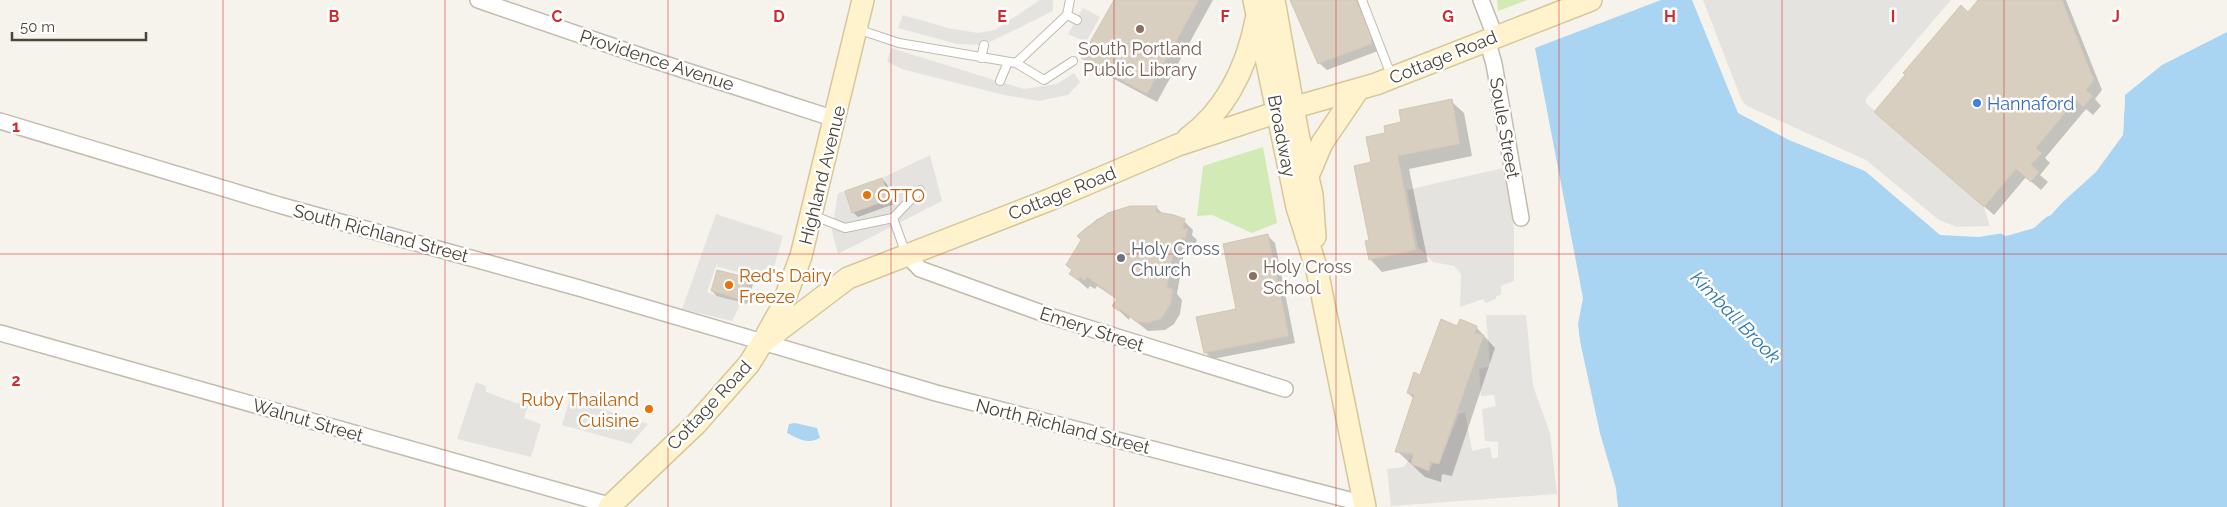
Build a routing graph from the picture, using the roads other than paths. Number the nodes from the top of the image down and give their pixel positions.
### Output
1 (478, 0) edge
2 (863, 0) edge
3 (1070, 0) edge
4 (1274, 0) edge
5 (1362, 0) edge
6 (1482, 0) edge
7 (1591, 0) edge
8 (1255, 7) edge
9 (1067, 15) junction
10 (1076, 20) dead end
11 (857, 30) junction
12 (1491, 38) junction
13 (984, 45) dead end
14 (982, 58) junction
15 (1072, 60) dead end
16 (1012, 63) junction
17 (1392, 77) junction
18 (1000, 81) dead end
19 (1358, 90) junction
20 (1286, 109) junction
21 (835, 119) junction
22 (0, 121) edge
23 (1179, 144) junction
24 (1308, 176) junction
25 (920, 190) dead end
26 (811, 215) junction
27 (893, 218) junction
28 (1520, 218) dead end
29 (906, 254) junction
30 (1317, 270) junction
31 (0, 332) edge
32 (762, 343) junction
33 (1285, 390) dead end
34 (612, 506) edge
35 (1365, 506) edge

1 - 21 street, Providence Avenue
2 - 11 street, Highland Avenue
3 - 9 lane
4 - 20 street, Broadway
5 - 17 lane
6 - 12 street, Soule Street
7 - 12 street, Cottage Road
8 - 20 street, Broadway
8 - 23 street
9 - 10 lane
9 - 16 lane
11 - 14 lane
11 - 21 street, Highland Avenue
12 - 17 street, Cottage Road
12 - 28 street, Soule Street
13 - 14 lane
14 - 16 lane
15 - 16 lane
16 - 18 lane
17 - 19 street, Cottage Road
19 - 20 street, Cottage Road
19 - 24 street
20 - 23 street, Cottage Road
20 - 24 street, Broadway
20 - 30 street, Broadway
21 - 26 street, Highland Avenue
22 - 32 street, South Richland Street
23 - 29 street, Cottage Road
24 - 30 street, Broadway
25 - 27 lane
26 - 27 lane
26 - 32 street, Highland Avenue
27 - 29 lane
29 - 32 street, Cottage Road
29 - 33 street, Emery Street
30 - 35 street, Broadway
31 - 34 street, Walnut Street
32 - 34 street, Cottage Road
32 - 35 street, North Richland Street

